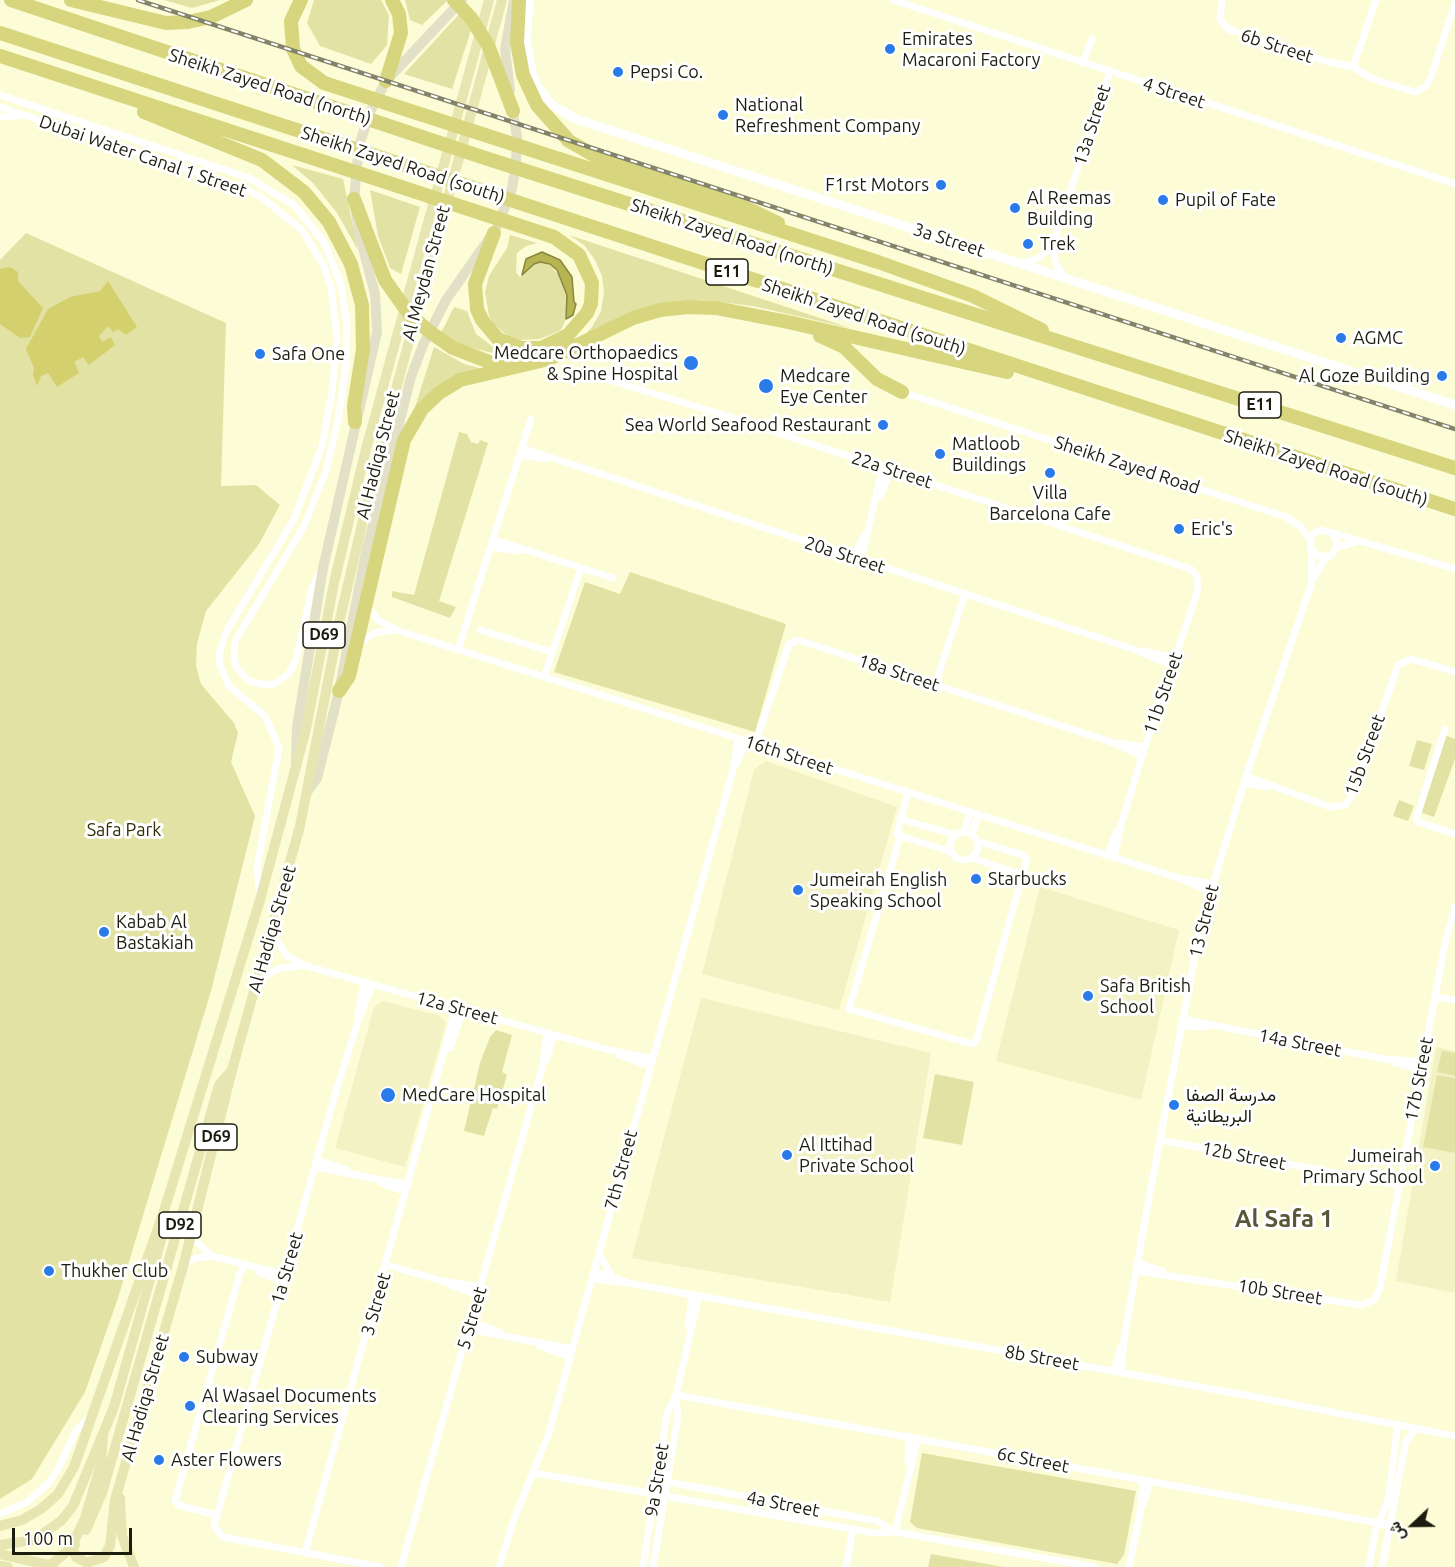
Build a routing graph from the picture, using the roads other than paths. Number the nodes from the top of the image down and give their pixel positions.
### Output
1 (11, 0) edge
2 (70, 0) edge
3 (246, 0) edge
4 (301, 0) edge
5 (392, 0) edge
6 (454, 0) edge
7 (462, 0) edge
8 (489, 0) edge
9 (502, 0) edge
10 (514, 0) edge
11 (519, 0) edge
12 (530, 0) edge
13 (893, 0) edge
14 (1376, 0) edge
15 (92, 3) edge
16 (1221, 3) edge
17 (1455, 3) edge
18 (0, 33) edge
19 (1092, 39) dead end
20 (0, 56) edge
21 (1083, 63) junction
22 (1353, 67) junction
23 (1110, 72) junction
24 (386, 81) junction
25 (91, 86) junction
26 (0, 95) edge
27 (0, 107) edge
28 (513, 111) junction
29 (29, 116) junction
30 (0, 117) edge
31 (1454, 182) edge
32 (354, 199) junction
33 (494, 233) junction
34 (798, 236) junction
35 (1052, 246) junction
36 (1021, 263) junction
37 (1064, 277) junction
38 (788, 322) junction
39 (1065, 343) junction
40 (536, 363) junction
41 (387, 368) joint
42 (399, 372) joint
43 (596, 376) dead end
44 (1054, 380) junction
45 (902, 392) joint
46 (1455, 405) edge
47 (531, 419) dead end
48 (355, 422) junction
49 (521, 452) junction
50 (883, 466) junction
51 (1455, 468) edge
52 (891, 469) junction
53 (875, 504) junction
54 (1455, 509) edge
55 (868, 528) junction
56 (1333, 533) junction
57 (1310, 540) junction
58 (1361, 540) junction
59 (494, 543) junction
60 (1336, 548) junction
61 (1312, 551) junction
62 (1328, 556) junction
63 (853, 558) junction
64 (861, 560) junction
65 (1186, 566) joint
66 (323, 568) junction
67 (581, 568) junction
68 (1455, 570) edge
69 (613, 578) dead end
70 (1311, 585) junction
71 (965, 594) junction
72 (366, 604) junction
73 (480, 630) dead end
74 (399, 631) junction
75 (357, 646) junction
76 (458, 650) junction
77 (1136, 650) junction
78 (552, 652) junction
79 (1176, 658) junction
80 (1173, 666) junction
81 (1455, 672) edge
82 (544, 677) junction
83 (935, 685) junction
84 (339, 691) junction
85 (1445, 729) dead end
86 (738, 738) junction
87 (746, 741) junction
88 (1111, 742) junction
89 (755, 744) junction
90 (1145, 747) junction
91 (1142, 756) junction
92 (296, 765) junction
93 (733, 770) junction
94 (1245, 779) junction
95 (307, 792) junction
96 (908, 792) junction
97 (974, 813) junction
98 (900, 819) junction
99 (1455, 834) edge
100 (956, 836) junction
101 (971, 836) junction
102 (900, 837) junction
103 (952, 852) junction
104 (1111, 857) junction
105 (972, 858) junction
106 (1023, 874) junction
107 (1179, 879) junction
108 (1213, 884) junction
109 (1210, 892) junction
110 (260, 900) junction
111 (1455, 906) edge
112 (271, 932) junction
113 (306, 966) junction
114 (258, 980) junction
115 (368, 983) junction
116 (1435, 997) junction
117 (1455, 1000) edge
118 (460, 1009) junction
119 (1181, 1023) junction
120 (551, 1034) junction
121 (650, 1062) junction
122 (1422, 1066) junction
123 (232, 1070) junction
124 (1160, 1140) junction
125 (316, 1164) junction
126 (1399, 1185) junction
127 (407, 1188) junction
128 (164, 1211) junction
129 (191, 1237) junction
130 (599, 1254) junction
131 (212, 1256) junction
132 (184, 1263) junction
133 (387, 1265) junction
134 (249, 1267) junction
135 (1137, 1267) junction
136 (594, 1276) junction
137 (284, 1278) junction
138 (609, 1279) junction
139 (1380, 1288) joint
140 (479, 1291) junction
141 (588, 1296) junction
142 (696, 1296) junction
143 (470, 1326) junction
144 (571, 1353) junction
145 (1118, 1372) junction
146 (676, 1395) junction
147 (94, 1413) junction
148 (1398, 1424) junction
149 (1416, 1429) junction
150 (909, 1436) junction
151 (1455, 1436) edge
152 (103, 1437) junction
153 (918, 1438) junction
154 (908, 1470) junction
155 (534, 1473) junction
156 (122, 1480) junction
157 (1146, 1481) junction
158 (668, 1482) junction
159 (705, 1489) junction
160 (654, 1493) junction
161 (666, 1495) junction
162 (703, 1501) junction
163 (0, 1514) edge
164 (216, 1515) junction
165 (1379, 1523) junction
166 (1390, 1525) junction
167 (0, 1526) edge
168 (853, 1529) junction
169 (895, 1532) junction
170 (0, 1545) edge
171 (305, 1553) junction
172 (0, 1554) edge
173 (0, 1566) edge
174 (8, 1567) edge
175 (48, 1567) edge
176 (56, 1567) edge
177 (134, 1567) edge
178 (380, 1567) edge
179 (400, 1567) edge
180 (499, 1567) edge
181 (643, 1567) edge
182 (652, 1567) edge
183 (846, 1567) edge
184 (1094, 1567) edge
185 (1129, 1567) edge
186 (1369, 1567) edge
187 (1382, 1567) edge

1 - 39 highway, Sheikh Zayed Road (north) / E11
2 - 15 highway
3 - 15 highway
4 - 34 highway
5 - 24 highway
6 - 28 highway
7 - 24 main road
8 - 41 main road, Al Meydan Street / D69
9 - 42 main road, Al Meydan Street / D69
10 - 28 main road
11 - 34 highway
12 - 36 street, 3a Street
13 - 21 street, 4 Street
14 - 22 street
16 - 22 street, 6b Street
17 - 22 street
18 - 44 highway, Sheikh Zayed Road (south) / E11
19 - 21 street
20 - 25 highway
21 - 23 street, 4 Street
23 - 31 street, 4 Street
23 - 35 street, 13a Street
24 - 32 main road
25 - 33 highway
25 - 48 highway
26 - 66 street, Dubai Water Canal 1 Street
27 - 29 street, Dubai Water Canal 1 Street
28 - 33 main road
29 - 30 street
29 - 110 street, Dubai Water Canal 1 Street
32 - 40 highway
32 - 48 main road
33 - 84 main road
34 - 39 highway
35 - 36 street
35 - 37 street
36 - 37 street, 3a Street
37 - 46 street, 3a Street
38 - 40 highway
38 - 44 highway
38 - 45 highway
39 - 51 highway, Sheikh Zayed Road (north) / E11
40 - 72 highway
41 - 92 main road, Al Hadiqa Street / D69
42 - 95 main road, Al Hadiqa Street / D69
43 - 50 street, 22a Street
44 - 54 highway, Sheikh Zayed Road (south) / E11
45 - 57 street, Sheikh Zayed Road
47 - 49 street
48 - 66 main road
49 - 59 street
49 - 63 street, 20a Street
50 - 52 street, 22a Street
50 - 53 street
52 - 53 street
52 - 65 street, 22a Street
53 - 55 street
55 - 63 street
55 - 64 street
56 - 57 street
56 - 58 street
56 - 60 street
57 - 61 street
58 - 60 street
58 - 68 street
59 - 67 street
59 - 76 street
60 - 62 street
61 - 62 street
61 - 70 street
62 - 70 street
63 - 64 street, 20a Street
64 - 71 street, 20a Street
65 - 79 street, 11b Street
66 - 92 main road
67 - 69 street
67 - 78 street
70 - 94 street, 13 Street
71 - 77 street, 20a Street
71 - 83 street
72 - 74 street, 16th Street
72 - 75 highway
73 - 78 street
74 - 75 street, 16th Street
74 - 76 street, 16th Street
75 - 84 highway
76 - 82 street, 16th Street
77 - 79 street, 20a Street
77 - 80 street, 20a Street
78 - 82 street
79 - 80 street, 11b Street
80 - 90 street, 11b Street
81 - 94 street, 15b Street
82 - 86 street, 16th Street
83 - 88 street, 18a Street
83 - 89 street, 18a Street
84 - 95 main road
85 - 99 street
86 - 87 street, 16th Street
86 - 93 street, 7th Street
87 - 89 street, 16th Street
87 - 93 street, 7th Street
88 - 90 street, 18a Street
88 - 91 street, 18a Street
89 - 96 street, 16th Street
90 - 91 street, 11b Street
91 - 104 street, 11b Street
92 - 110 main road, Al Hadiqa Street / D69
93 - 121 street, 7th Street
94 - 108 street, 13 Street
95 - 112 main road, Al Hadiqa Street / D69
96 - 97 street, 16th Street
96 - 98 street
97 - 101 street
97 - 104 street, 16th Street
98 - 100 street
98 - 102 street
100 - 101 street
100 - 103 street
101 - 105 street
101 - 106 street
102 - 103 street
102 - 106 street
103 - 105 street
104 - 107 street, 16th Street
105 - 106 street
107 - 108 street, 16th Street
107 - 109 street, 16th Street
108 - 109 street, 13 Street
109 - 119 street, 13 Street
110 - 128 main road, Al Hadiqa Street / D69
111 - 116 street, 17b Street
112 - 113 street, 12a Street
112 - 114 main road, Al Hadiqa Street / D69
113 - 114 street, 12a Street
113 - 115 street, 12a Street
114 - 123 main road, Al Hadiqa Street / D69
115 - 118 street, 12a Street
115 - 125 street, 1a Street
116 - 117 street
116 - 122 street, 17b Street
118 - 120 street, 12a Street
118 - 127 street, 3 Street
119 - 122 street, 14a Street
119 - 124 street, 13 Street
120 - 121 street, 12a Street
120 - 140 street, 5 Street
121 - 130 street, 7th Street
122 - 126 street, 17b Street
123 - 129 main road, Al Hadiqa Street / D69
123 - 175 main road, D92
124 - 126 street, 12b Street
124 - 135 street, 13 Street
125 - 127 street
125 - 137 street, 1a Street
126 - 139 street, 17b Street
127 - 133 street, 3 Street
128 - 147 main road
128 - 152 main road, Al Hadiqa Street / D69
129 - 131 street
129 - 132 main road, Al Hadiqa Street / D69
130 - 136 street, 7th Street
130 - 138 street
131 - 132 street
131 - 134 street
132 - 156 main road, Al Hadiqa Street / D69
133 - 140 street
133 - 171 street, 3 Street
134 - 137 street
134 - 164 street
135 - 139 street, 10b Street
135 - 145 street, 13 Street
136 - 138 street, 8b Street
136 - 141 street, 7th Street
137 - 164 street, 1a Street
138 - 141 street
138 - 142 street, 8b Street
140 - 143 street, 5 Street
141 - 144 street, 7th Street
142 - 145 street, 8b Street
142 - 146 street, 9a Street
143 - 144 street
143 - 179 street, 5 Street
144 - 155 street, 7th Street
145 - 148 street, 8b Street
146 - 150 street, 6c Street
146 - 158 street, 9a Street
146 - 160 street, 9a Street
147 - 163 street
147 - 167 main road
148 - 149 street, 8b Street
148 - 165 street
149 - 151 street, 8b Street
149 - 166 street
150 - 153 street, 6c Street
150 - 154 street
152 - 156 main road
152 - 170 main road
153 - 154 street
153 - 157 street, 6c Street
154 - 169 street
155 - 160 street, 4a Street
155 - 180 street, 7th Street
156 - 177 main road
157 - 165 street, 6c Street
157 - 185 street
158 - 159 street, 4a Street
158 - 161 street, 9a Street
159 - 162 street
159 - 169 street, 4a Street
160 - 161 street, 4a Street
160 - 181 street, 9a Street
161 - 162 street, 4a Street
161 - 182 street, 9a Street
162 - 168 street, 4a Street
164 - 171 street
165 - 166 street, 6c Street
165 - 186 street
166 - 187 street
168 - 169 street, 4a Street
168 - 183 street
169 - 184 street, 4a Street
171 - 178 street
172 - 176 main road
173 - 174 main road

